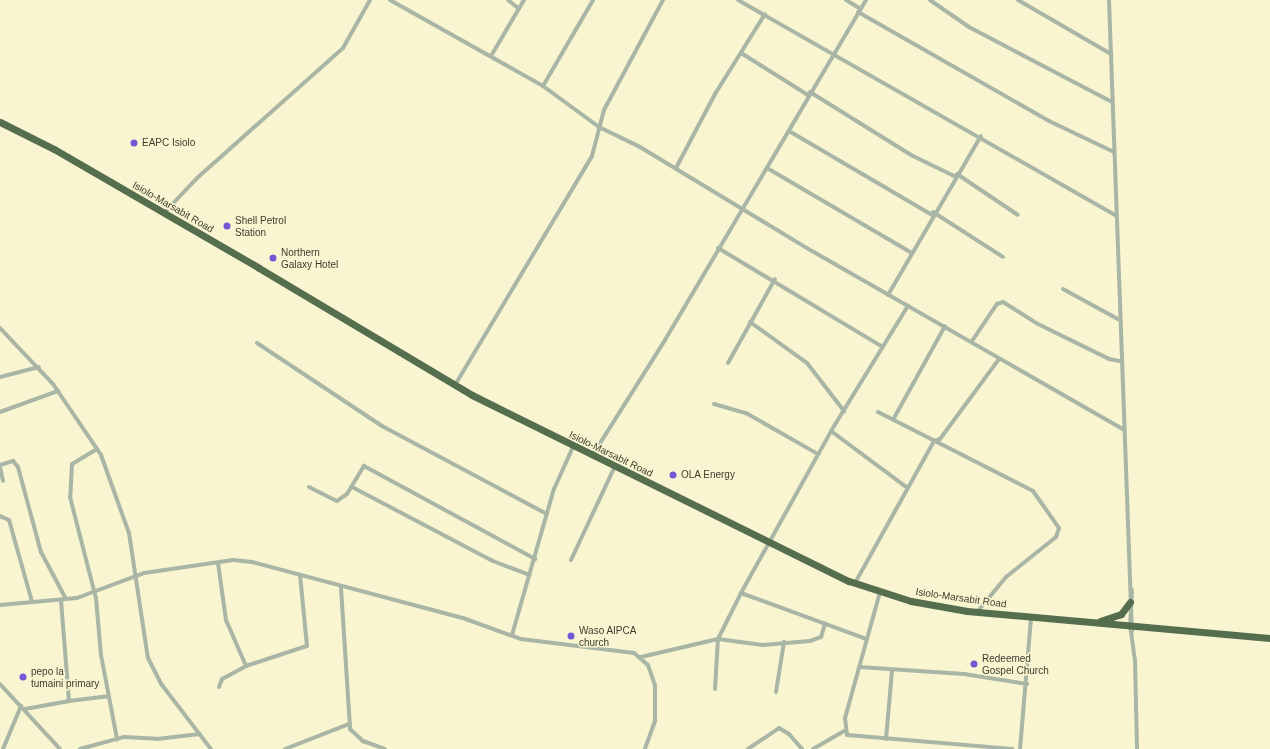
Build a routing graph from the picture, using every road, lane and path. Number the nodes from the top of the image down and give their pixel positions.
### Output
1 (370, 0) edge
2 (390, 0) edge
3 (508, 0) edge
4 (524, 0) edge
5 (593, 0) edge
6 (663, 0) edge
7 (738, 0) edge
8 (846, 0) edge
9 (866, 0) edge
10 (930, 0) edge
11 (1018, 0) edge
12 (1109, 0) edge
13 (519, 9) junction
14 (859, 10) junction
15 (765, 14) junction
16 (741, 53) junction
17 (835, 53) junction
18 (1111, 54) junction
19 (492, 56) junction
20 (543, 86) junction
21 (809, 93) junction
22 (1112, 102) junction
23 (0, 122) edge
24 (598, 127) junction
25 (790, 131) junction
26 (981, 136) junction
27 (1114, 152) junction
28 (676, 168) junction
29 (767, 168) junction
30 (957, 176) junction
31 (743, 207) junction
32 (164, 213) junction
33 (933, 214) junction
34 (1018, 215) dead end
35 (1115, 215) junction
36 (718, 248) junction
37 (912, 253) junction
38 (1003, 257) dead end
39 (775, 279) junction
40 (1063, 289) dead end
41 (888, 295) junction
42 (908, 306) junction
43 (1118, 319) junction
44 (750, 322) junction
45 (945, 326) junction
46 (0, 328) edge
47 (972, 341) junction
48 (257, 343) dead end
49 (883, 348) junction
50 (999, 359) junction
51 (1120, 361) junction
52 (728, 363) dead end
53 (39, 367) junction
54 (0, 376) edge
55 (455, 385) junction
56 (58, 391) junction
57 (714, 404) dead end
58 (844, 411) junction
59 (0, 412) edge
60 (878, 412) dead end
61 (894, 418) junction
62 (1123, 429) junction
63 (831, 431) junction
64 (934, 441) junction
65 (573, 447) junction
66 (97, 449) junction
67 (818, 454) junction
68 (592, 456) junction
69 (0, 466) edge
70 (615, 466) junction
71 (3, 481) dead end
72 (906, 486) junction
73 (308, 487) dead end
74 (352, 487) junction
75 (547, 514) junction
76 (0, 516) edge
77 (768, 543) junction
78 (535, 559) junction
79 (571, 560) dead end
80 (218, 563) junction
81 (300, 575) junction
82 (529, 575) junction
83 (135, 576) junction
84 (855, 583) junction
85 (341, 588) junction
86 (1132, 590) junction
87 (94, 591) junction
88 (880, 592) junction
89 (741, 593) junction
90 (66, 599) junction
91 (61, 600) junction
92 (32, 602) junction
93 (1130, 602) junction
94 (0, 605) edge
95 (977, 612) junction
96 (1031, 617) junction
97 (1096, 622) junction
98 (825, 624) junction
99 (1132, 627) junction
100 (512, 635) junction
101 (1270, 638) edge
102 (718, 639) junction
103 (867, 639) junction
104 (784, 642) junction
105 (641, 657) junction
106 (246, 666) junction
107 (859, 667) junction
108 (892, 670) junction
109 (0, 684) edge
110 (1027, 684) junction
111 (219, 687) dead end
112 (715, 688) dead end
113 (776, 692) dead end
114 (108, 696) junction
115 (69, 701) junction
116 (23, 707) junction
117 (349, 724) junction
118 (844, 731) junction
119 (200, 734) junction
120 (117, 739) junction
121 (886, 739) junction
122 (3, 749) edge
123 (60, 749) edge
124 (80, 749) edge
125 (211, 749) edge
126 (285, 749) edge
127 (385, 749) edge
128 (646, 749) edge
129 (748, 749) edge
130 (802, 749) edge
131 (813, 749) edge
132 (1012, 749) edge
133 (1020, 749) edge
134 (1137, 749) edge

1 - 32 street
2 - 19 street
3 - 13 street
4 - 13 street
5 - 20 street
6 - 24 street
7 - 15 street
8 - 14 street
9 - 14 street
10 - 22 street
11 - 18 street
12 - 18 street
13 - 19 street
14 - 17 street
14 - 27 street
15 - 16 street
15 - 17 street
16 - 21 street
16 - 28 street
17 - 21 street
17 - 26 street
18 - 22 street
19 - 20 street
20 - 24 street
21 - 25 street
21 - 30 street
22 - 27 street
23 - 32 highway, Isiolo-Marsabit Road
24 - 28 street
24 - 55 street
25 - 29 street
25 - 33 street
26 - 30 street
26 - 35 street
27 - 35 street
28 - 31 street
29 - 31 street
29 - 37 street
30 - 33 street
30 - 34 street
31 - 36 street
31 - 41 street
32 - 55 highway, Isiolo-Marsabit Road
33 - 37 street
33 - 38 street
35 - 43 street
36 - 39 street
36 - 68 street
37 - 41 street
39 - 44 street
39 - 49 street
40 - 43 street
41 - 42 street
42 - 45 street
42 - 49 street
43 - 51 street
44 - 52 street
44 - 58 street
45 - 47 street
45 - 61 street
46 - 53 street
47 - 50 street
47 - 51 street
48 - 75 street
49 - 58 street
50 - 62 street
50 - 64 street
51 - 62 street
53 - 54 street
53 - 56 street
55 - 65 highway, Isiolo-Marsabit Road
56 - 59 street
56 - 66 street
57 - 67 street
58 - 63 street
60 - 61 street
61 - 64 street
62 - 86 street
63 - 67 street
63 - 72 street
64 - 72 street
64 - 95 street
65 - 68 highway, Isiolo-Marsabit Road
65 - 75 street
66 - 83 street
66 - 87 street
67 - 77 street
68 - 70 highway, Isiolo-Marsabit Road
69 - 71 street
69 - 90 street
70 - 77 highway, Isiolo-Marsabit Road
70 - 79 street
72 - 84 street
73 - 74 street
74 - 78 street
74 - 82 street
75 - 78 street
76 - 92 street
77 - 84 highway, Isiolo-Marsabit Road
77 - 89 street
78 - 82 street
80 - 81 street
80 - 83 street
80 - 106 street
81 - 85 street
81 - 106 street
82 - 100 street
83 - 87 street
83 - 119 street
84 - 88 highway, Isiolo-Marsabit Road
85 - 100 street
85 - 117 street
86 - 93 street
86 - 99 street
87 - 90 street
87 - 114 street
88 - 95 highway, Isiolo-Marsabit Road
88 - 103 street
89 - 98 street
89 - 102 street
90 - 91 street
91 - 92 street
91 - 115 street
92 - 94 street
93 - 97 highway
93 - 99 street
95 - 96 highway, Isiolo-Marsabit Road
96 - 97 highway, Isiolo-Marsabit Road
96 - 110 street
97 - 99 highway, Isiolo-Marsabit Road
98 - 103 street
98 - 104 street
99 - 101 highway, Isiolo-Marsabit Road
99 - 134 street
100 - 105 street
102 - 104 street
102 - 105 street
102 - 112 street
103 - 107 street
104 - 113 street
105 - 128 street
106 - 111 street
107 - 108 street
107 - 118 street
108 - 110 street
108 - 121 street
109 - 116 street
110 - 133 street
114 - 115 street
114 - 120 street
115 - 116 street
116 - 122 street
116 - 123 street
117 - 126 street
117 - 127 street
118 - 121 street
118 - 131 street
119 - 120 street
119 - 125 street
120 - 124 street
121 - 132 street
129 - 130 street

